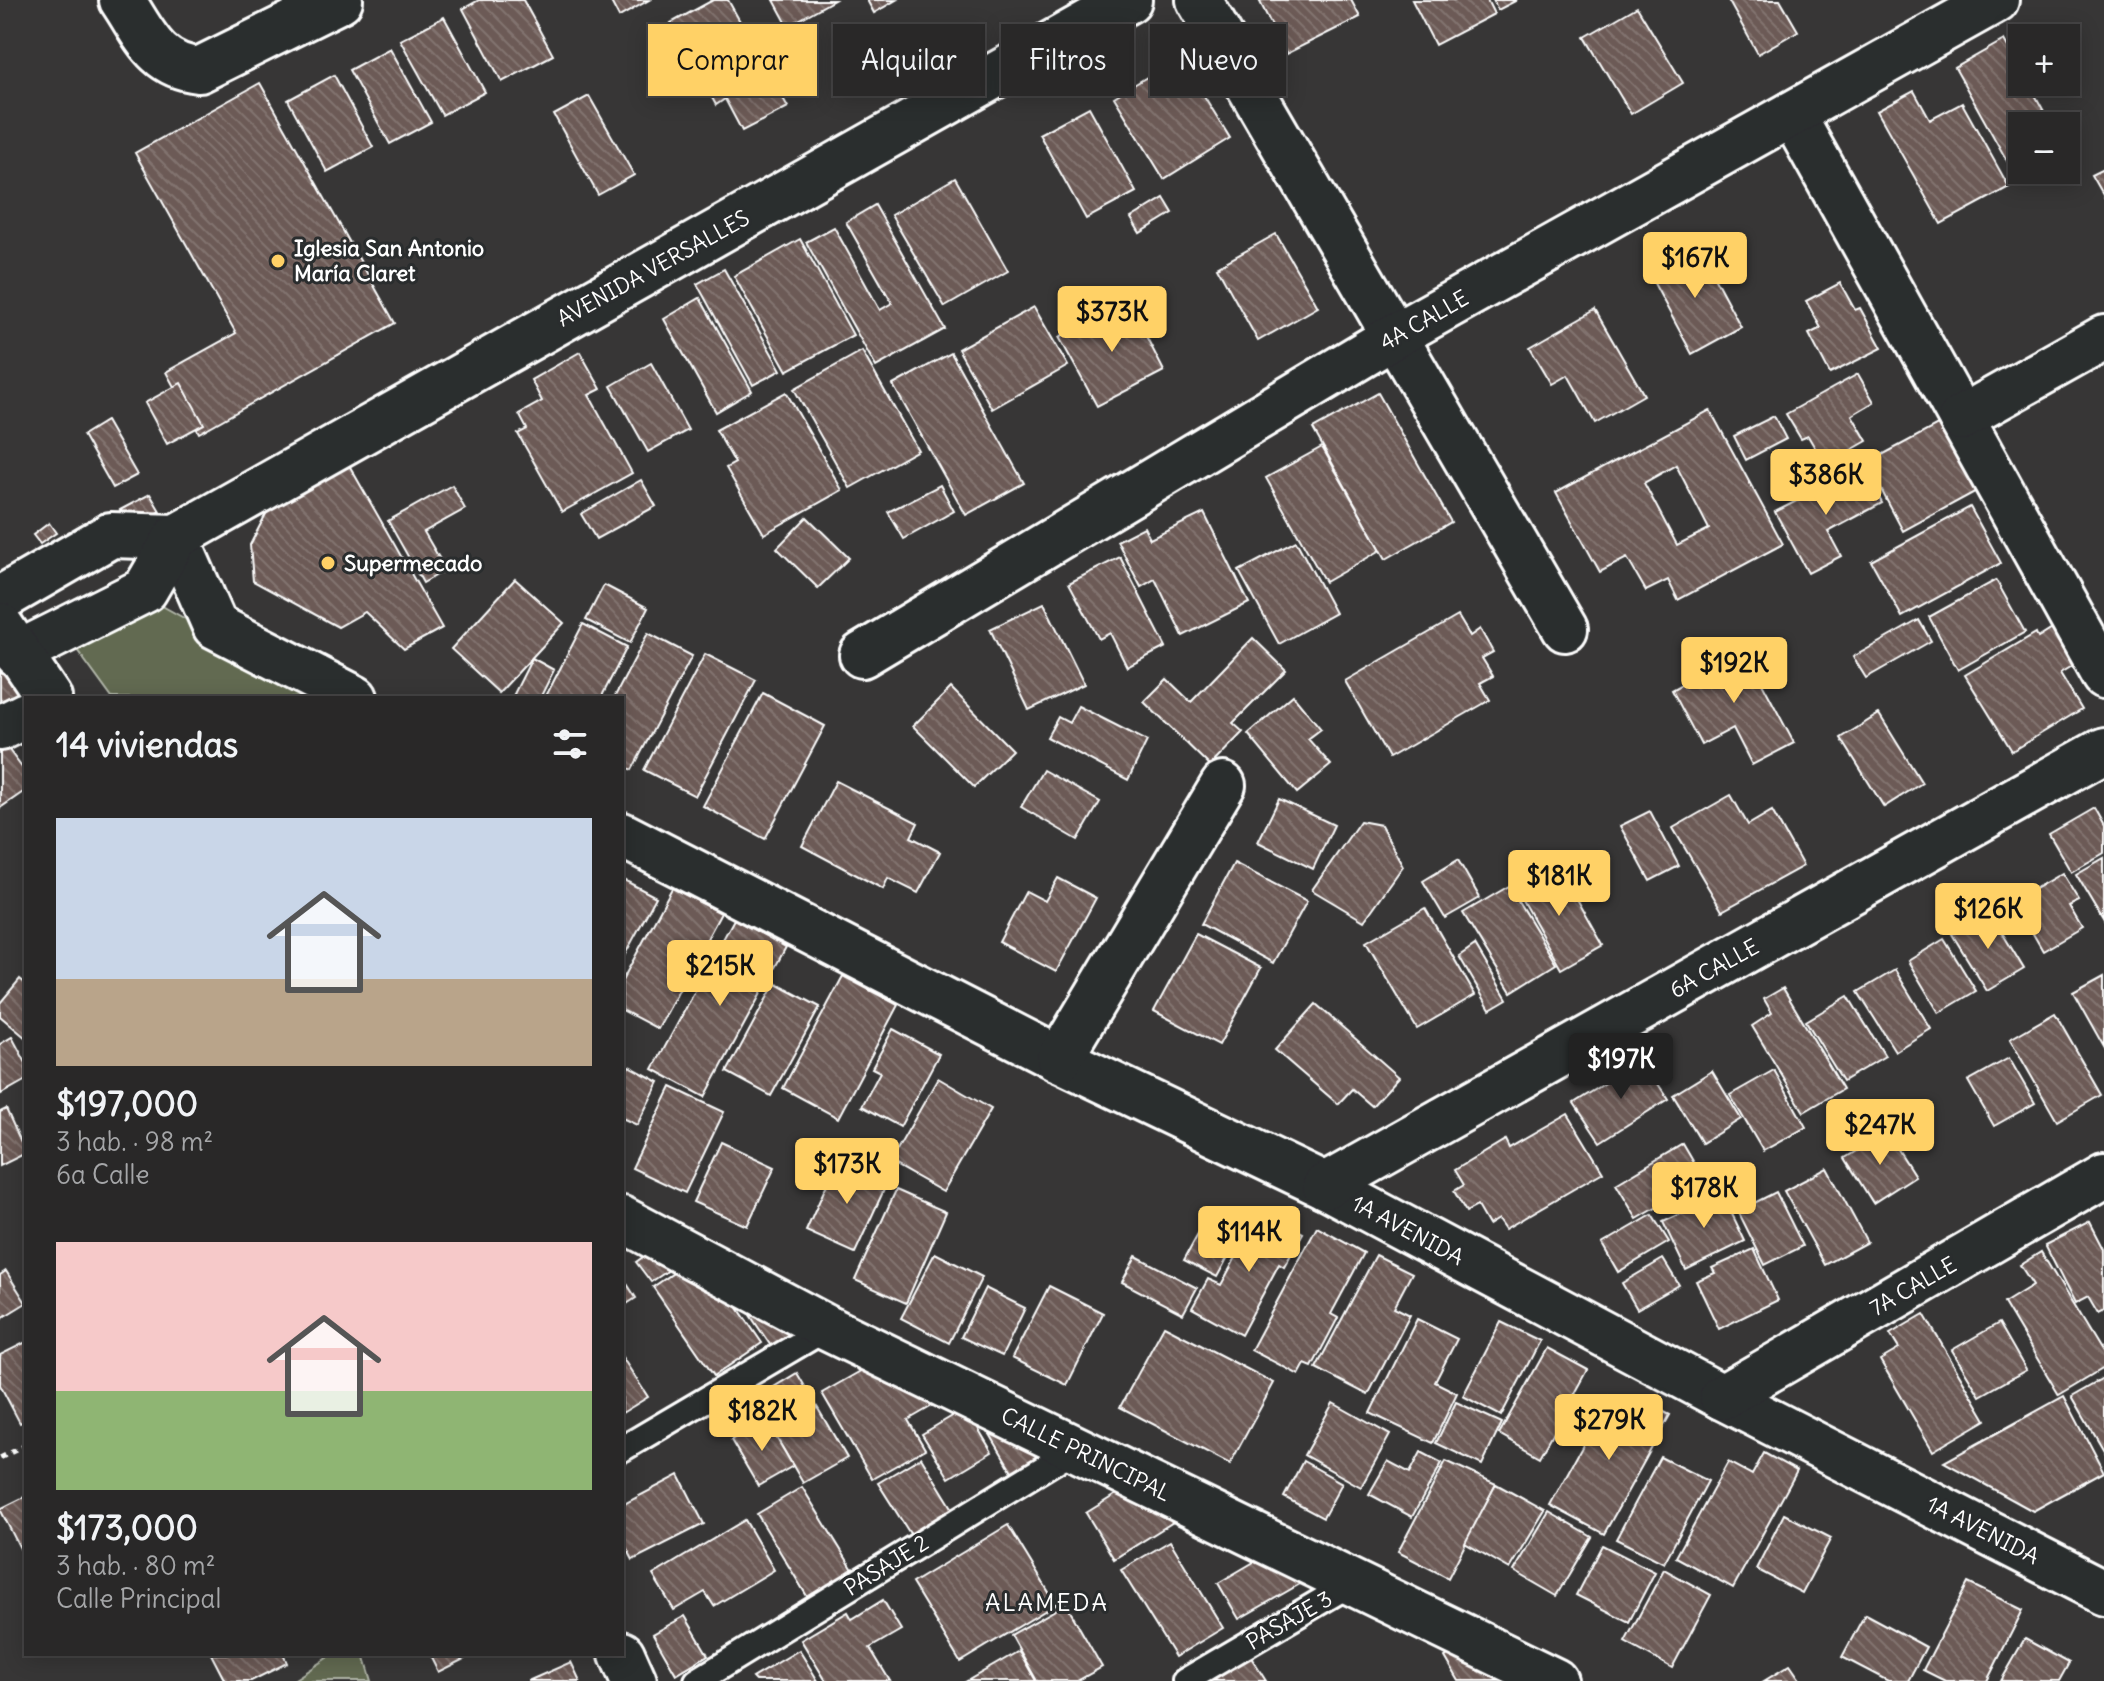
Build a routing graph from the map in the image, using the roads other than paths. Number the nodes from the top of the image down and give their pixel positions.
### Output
1 (122, 0) edge
2 (340, 0) edge
3 (1129, 0) edge
4 (1199, 0) edge
5 (1996, 0) edge
6 (1792, 114) junction
7 (1396, 335) junction
8 (2104, 338) edge
9 (1961, 418) junction
10 (176, 537) junction
11 (0, 599) edge
12 (1565, 629) dead end
13 (9, 640) edge
14 (862, 655) dead end
15 (2104, 675) edge
16 (48, 696) edge
17 (351, 696) edge
18 (24, 716) edge
19 (0, 728) edge
20 (2104, 750) edge
21 (1223, 785) dead end
22 (624, 836) edge
23 (1059, 1059) junction
24 (2104, 1175) edge
25 (1325, 1186) junction
26 (624, 1220) edge
27 (827, 1328) junction
28 (1722, 1397) junction
29 (624, 1448) edge
30 (1075, 1449) junction
31 (1352, 1583) junction
32 (2099, 1584) edge
33 (623, 1656) edge
34 (634, 1681) edge
35 (697, 1681) edge
36 (1185, 1681) edge
37 (1555, 1681) edge

1 - 2 street
3 - 10 street, AVENIDA VERSALLES
4 - 7 street
5 - 6 street, 4A CALLE
6 - 7 street, 4A CALLE
6 - 9 street
7 - 12 street
7 - 14 street, 4A CALLE
8 - 9 street
9 - 15 street
10 - 11 street
10 - 13 street
10 - 17 street
13 - 16 street
18 - 19 street
20 - 25 street, 6A CALLE
21 - 23 street
22 - 23 street, 1A AVENIDA
23 - 25 street, 1A AVENIDA
24 - 28 street, 7A CALLE
25 - 28 street, 1A AVENIDA
26 - 27 street, CALLE PRINCIPAL
27 - 29 lane
27 - 30 street, CALLE PRINCIPAL
28 - 32 street, 1A AVENIDA
30 - 31 street, CALLE PRINCIPAL
30 - 35 lane, PASAJE 2
31 - 36 lane, PASAJE 3
31 - 37 street, CALLE PRINCIPAL
33 - 34 street

